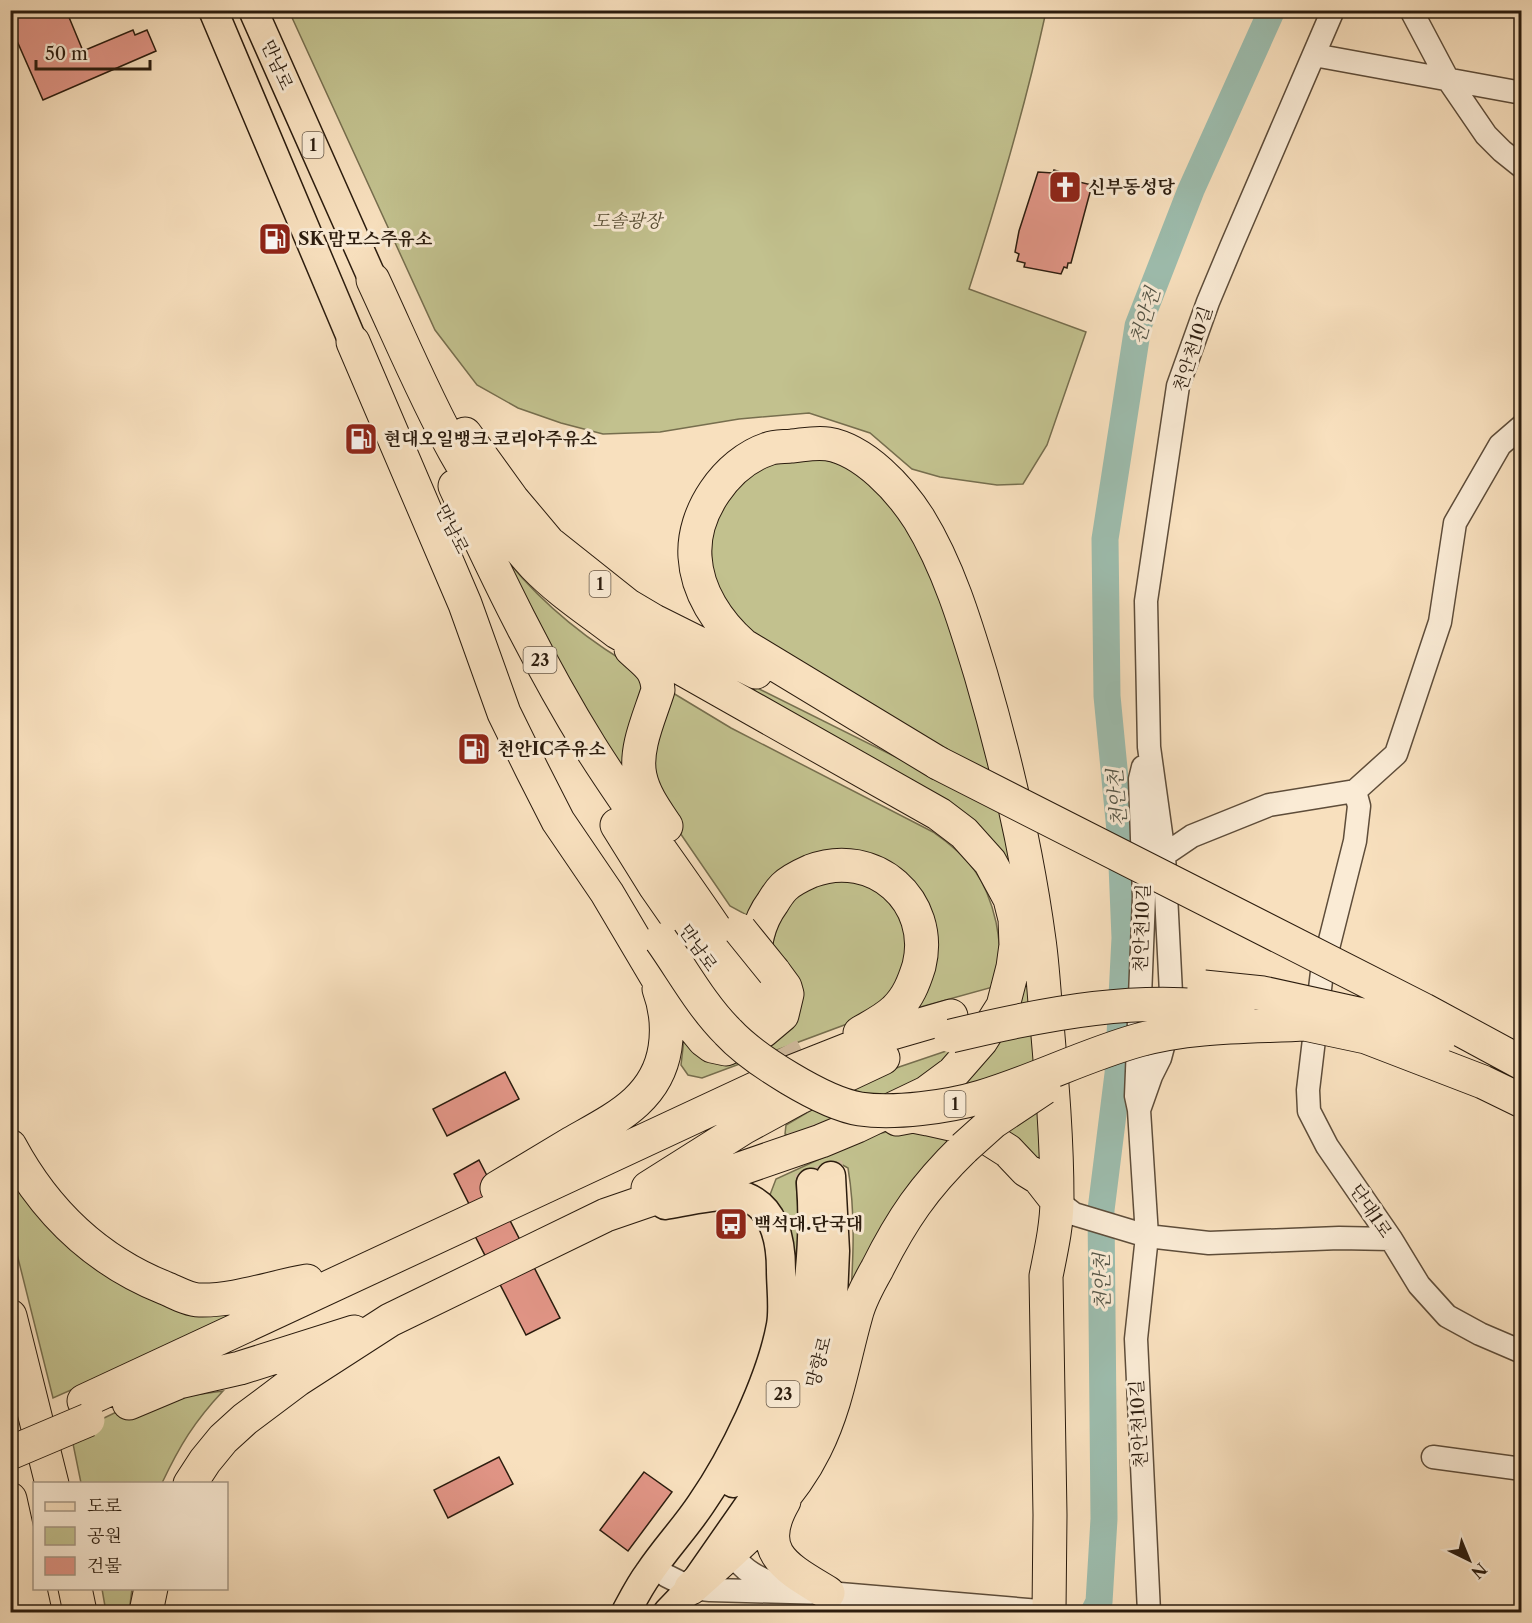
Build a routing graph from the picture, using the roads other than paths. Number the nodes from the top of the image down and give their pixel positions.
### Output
1 (213, 10) edge
2 (253, 10) edge
3 (1333, 10) edge
4 (1411, 10) edge
5 (1314, 55) junction
6 (1448, 79) junction
7 (1521, 93) edge
8 (1521, 166) edge
9 (374, 280) junction
10 (353, 342) junction
11 (1521, 426) edge
12 (573, 599) junction
13 (465, 603) junction
14 (1149, 747) junction
15 (938, 763) junction
16 (1355, 791) junction
17 (1164, 855) junction
18 (653, 974) junction
19 (756, 1013) junction
20 (1311, 1020) junction
21 (951, 1026) junction
22 (1264, 1026) junction
23 (1521, 1063) edge
24 (791, 1072) junction
25 (1521, 1101) edge
26 (1139, 1110) junction
27 (856, 1126) junction
28 (10, 1146) edge
29 (1026, 1170) junction
30 (1067, 1208) junction
31 (606, 1215) junction
32 (1141, 1233) junction
33 (1054, 1237) junction
34 (1391, 1239) junction
35 (352, 1275) junction
36 (10, 1316) edge
37 (390, 1320) junction
38 (1521, 1352) edge
39 (86, 1410) junction
40 (10, 1432) edge
41 (10, 1453) edge
42 (1434, 1457) dead end
43 (1521, 1468) edge
44 (52, 1482) edge
45 (191, 1482) edge
46 (795, 1482) junction
47 (756, 1493) junction
48 (10, 1499) edge
49 (734, 1549) junction
50 (679, 1582) junction
51 (75, 1590) edge
52 (151, 1590) edge
53 (786, 1590) junction
54 (828, 1593) junction
55 (10, 1595) edge
56 (14, 1612) edge
57 (35, 1612) edge
58 (80, 1612) edge
59 (146, 1612) edge
60 (626, 1612) edge
61 (633, 1612) edge
62 (668, 1612) edge
63 (1051, 1612) edge
64 (1149, 1612) edge

1 - 10 main road, 만남로
2 - 9 main road, 만남로 / 1
3 - 5 street, 천안천10길
4 - 6 street
5 - 6 street
5 - 14 street, 천안천10길
6 - 7 street
6 - 8 street
9 - 12 highway
9 - 15 highway, 1
9 - 19 highway, 만남로 / 23
10 - 13 highway, 1
10 - 19 highway, 만남로 / 23
11 - 16 street
12 - 18 highway, bridge
12 - 27 highway
13 - 18 highway
13 - 22 highway, 1, bridge
14 - 17 street, 천안천10길
14 - 26 street, 천안천10길
15 - 23 highway, 1, bridge
15 - 30 highway
16 - 17 street
16 - 20 street, 단대1로
17 - 26 street, 천안천10길
18 - 35 highway
19 - 24 highway
20 - 21 highway, bridge
20 - 22 highway, 1, bridge
20 - 25 highway, 1, bridge
20 - 34 street, 단대1로
21 - 23 highway, bridge
21 - 24 highway
21 - 31 highway
22 - 46 highway, bridge
24 - 35 highway
26 - 32 street, 천안천10길
27 - 29 highway
27 - 31 highway
28 - 35 highway
29 - 30 highway
29 - 33 highway
30 - 32 street
30 - 33 highway
31 - 37 highway
31 - 60 main road
32 - 34 street
32 - 64 street, 천안천10길
33 - 63 highway
34 - 38 street, 단대1로
35 - 39 highway
36 - 44 highway
37 - 39 highway
37 - 45 highway
39 - 40 highway
39 - 41 highway, bridge
42 - 43 street
46 - 49 highway
46 - 54 highway
47 - 49 street
47 - 50 main road, 망향로 / 23
47 - 50 main road, 망향로 / 23
48 - 57 highway
49 - 50 highway
49 - 53 street
50 - 53 street
50 - 61 main road, 망향로 / 23
50 - 62 main road, 망향로 / 23
51 - 58 highway
52 - 59 highway
53 - 54 street
54 - 63 street
55 - 56 highway

